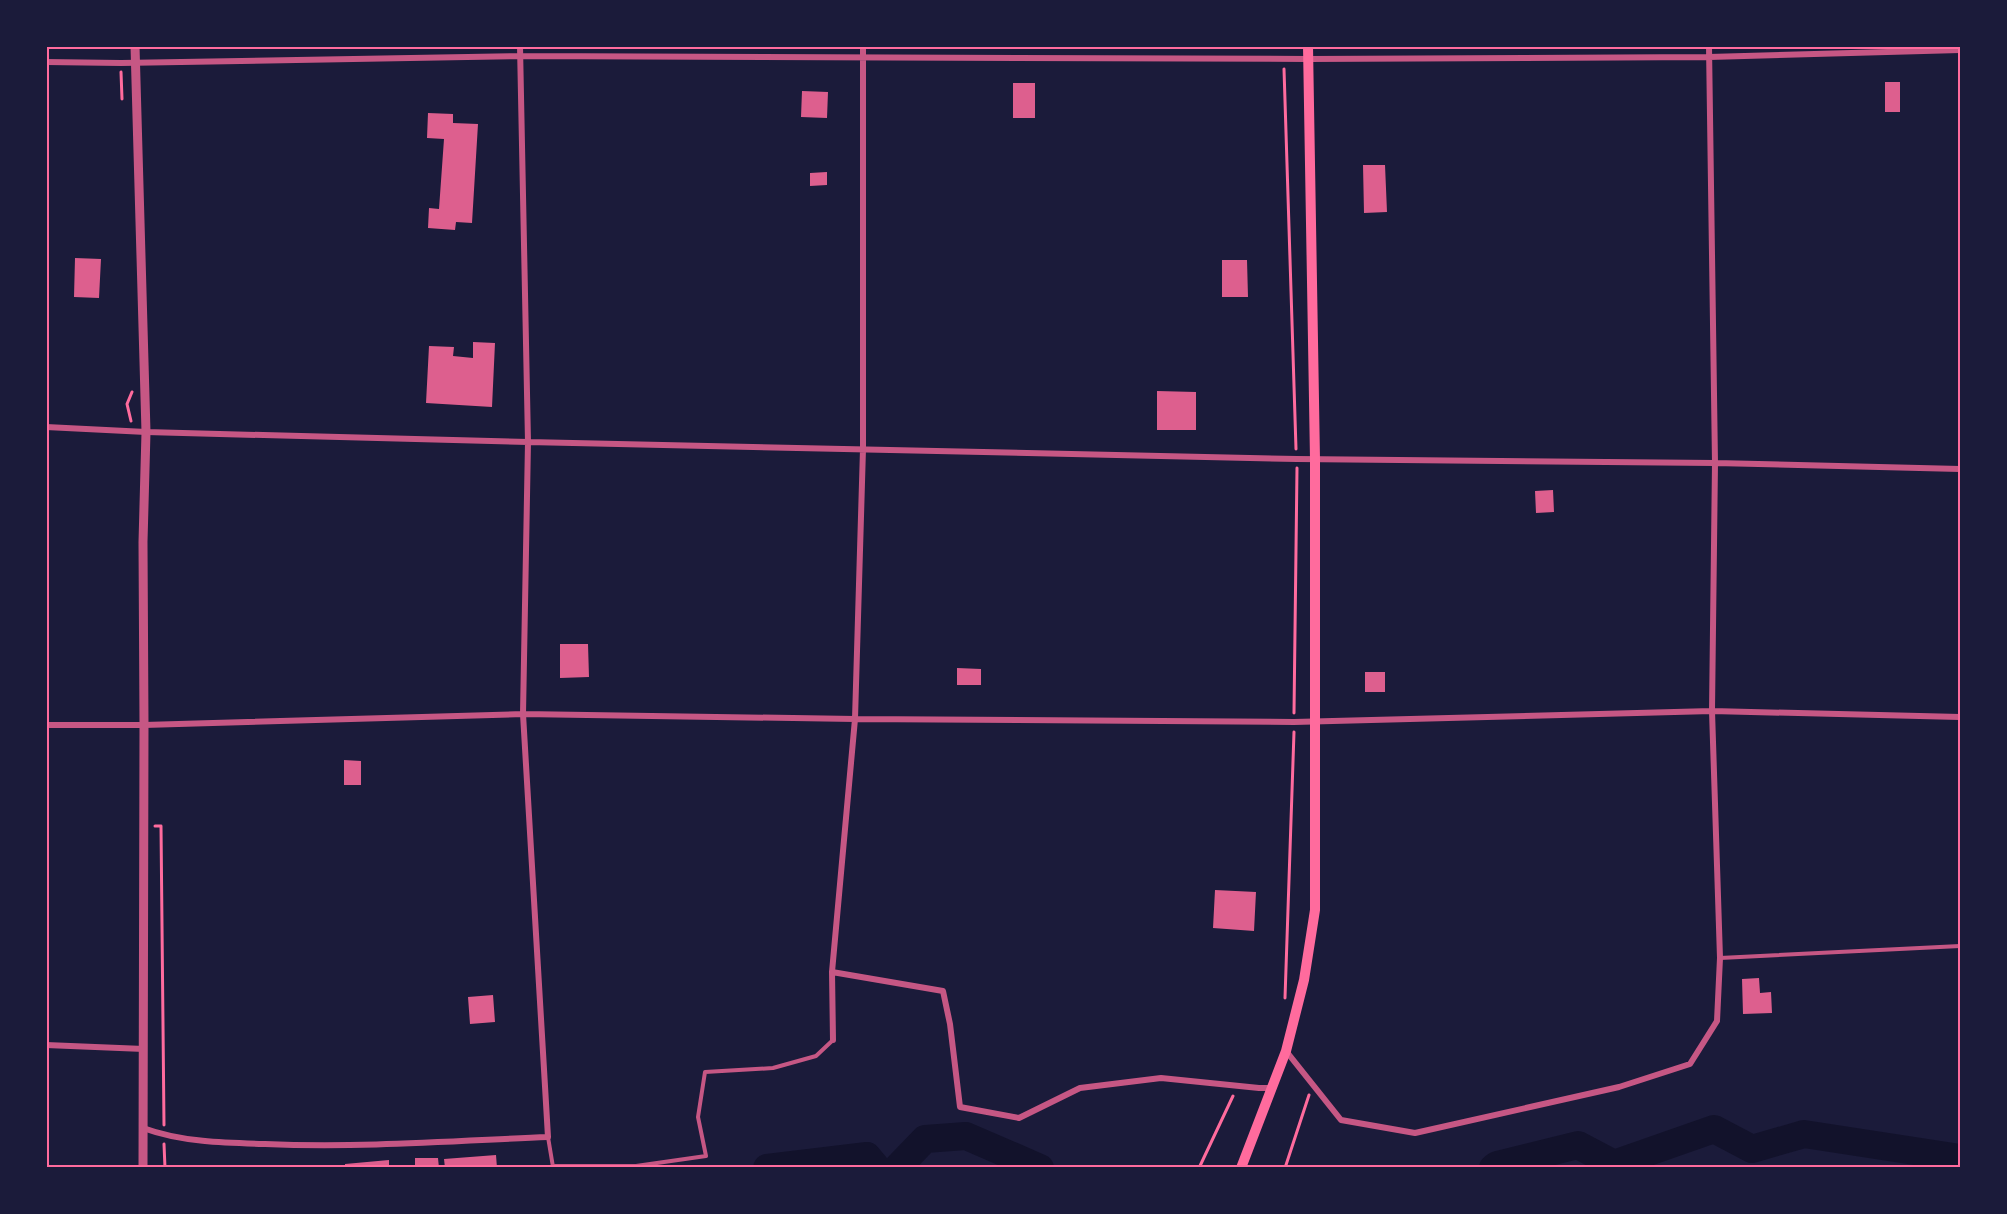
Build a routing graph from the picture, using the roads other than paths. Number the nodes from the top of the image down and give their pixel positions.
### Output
1 (135, 46) edge
2 (520, 46) edge
3 (863, 46) edge
4 (1308, 46) edge
5 (1709, 46) edge
6 (1960, 50) edge
7 (520, 56) junction
8 (863, 57) junction
9 (1709, 57) junction
10 (1308, 59) junction
11 (46, 62) edge
12 (135, 62) junction
13 (46, 427) edge
14 (146, 432) junction
15 (528, 442) junction
16 (863, 449) junction
17 (1315, 459) junction
18 (1714, 464) junction
19 (1960, 469) edge
20 (1713, 711) junction
21 (523, 714) junction
22 (1960, 717) edge
23 (855, 719) junction
24 (1316, 722) junction
25 (46, 725) edge
26 (144, 725) junction
27 (1960, 946) edge
28 (1720, 958) junction
29 (832, 972) junction
30 (833, 1040) joint
31 (46, 1045) edge
32 (144, 1049) junction
33 (1286, 1051) junction
34 (1271, 1088) junction
35 (143, 1128) junction
36 (548, 1137) junction
37 (143, 1167) edge
38 (553, 1167) edge
39 (1241, 1167) edge

1 - 12 street
2 - 7 street
3 - 8 street
4 - 10 main road
5 - 9 street
6 - 9 street
7 - 8 street
7 - 12 street
7 - 15 street
8 - 10 street
8 - 16 street
9 - 10 street
9 - 18 street
10 - 17 main road
11 - 12 street
12 - 14 street
13 - 14 street
14 - 15 street
14 - 26 street
15 - 16 street
15 - 21 street
16 - 17 street
16 - 23 street
17 - 18 street
17 - 24 main road
18 - 19 street
18 - 20 street
20 - 22 street
20 - 24 street
20 - 28 street
21 - 23 street
21 - 26 street
21 - 36 street
23 - 24 street
23 - 29 street
24 - 33 main road
25 - 26 street
26 - 32 street
27 - 28 lane
28 - 33 street
29 - 30 street
29 - 34 street
30 - 38 lane
31 - 32 street
32 - 35 street
33 - 34 main road
34 - 39 main road
35 - 36 street
35 - 37 street
36 - 38 lane

